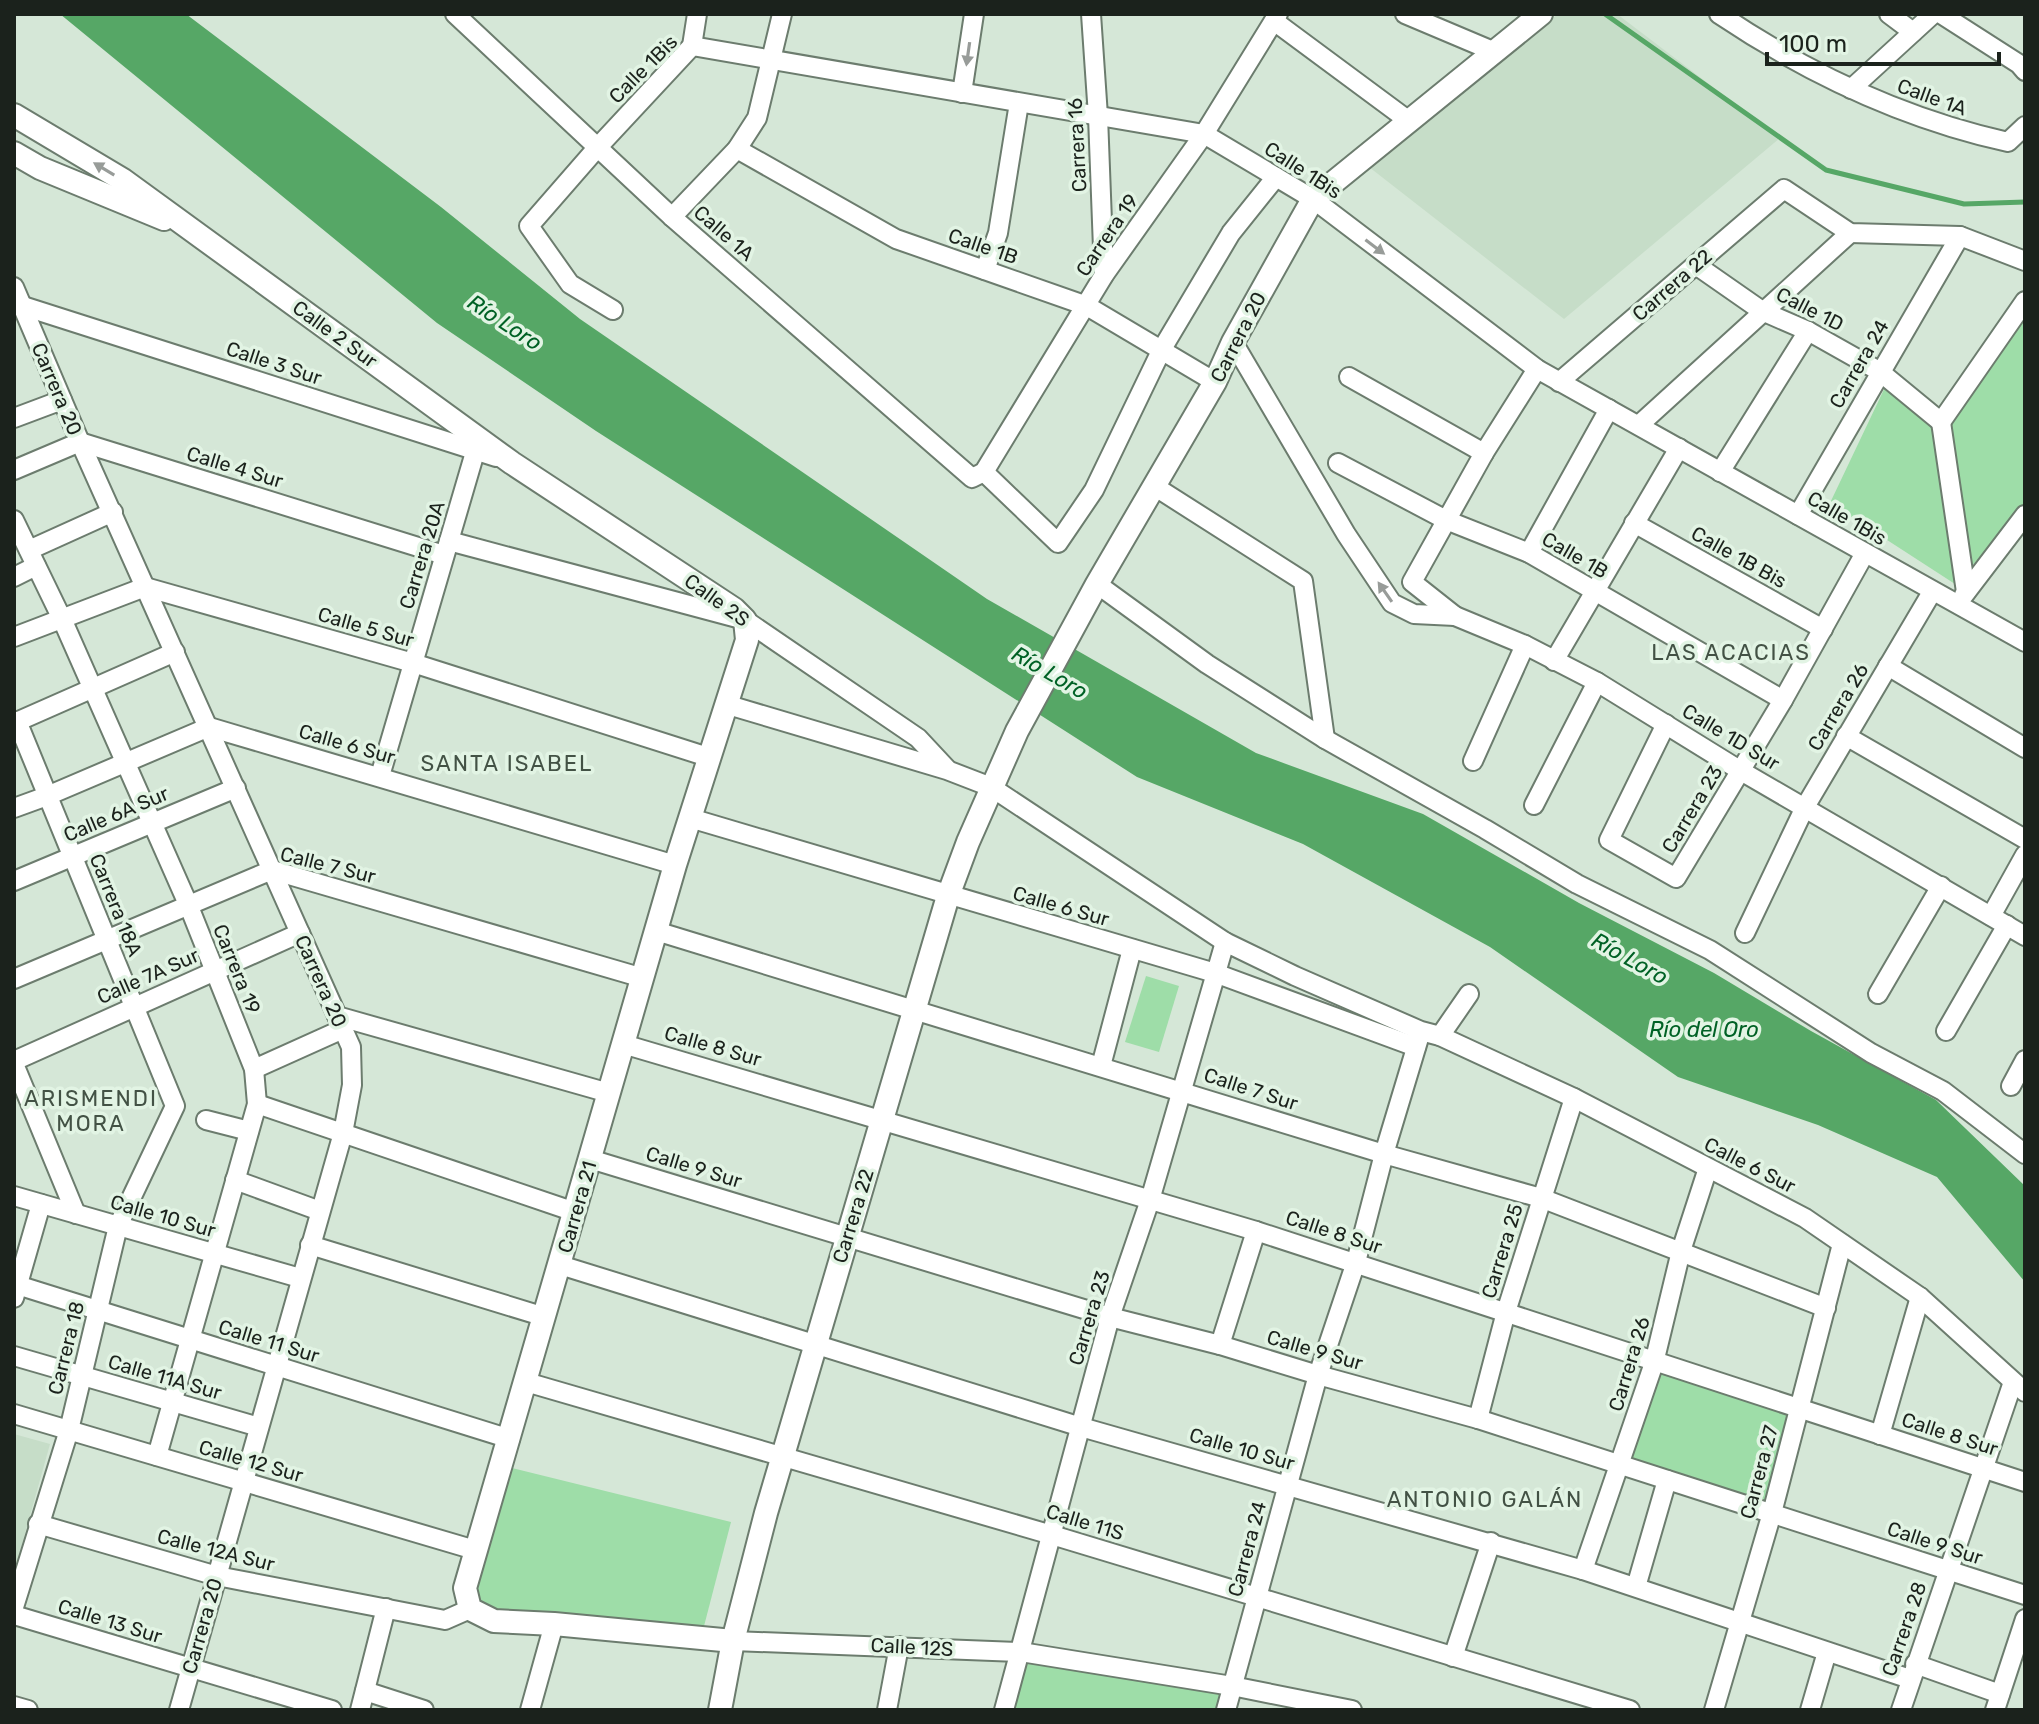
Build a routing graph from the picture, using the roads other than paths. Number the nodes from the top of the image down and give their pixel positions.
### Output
1 (455, 14) edge
2 (697, 14) edge
3 (782, 14) edge
4 (974, 14) edge
5 (1091, 14) edge
6 (1405, 14) edge
7 (1541, 14) edge
8 (1719, 14) edge
9 (1889, 14) edge
10 (1933, 14) edge
11 (1941, 14) edge
12 (1276, 17) edge
13 (1913, 32) junction
14 (692, 46) junction
15 (1495, 52) junction
16 (772, 61) junction
17 (2025, 71) edge
18 (1851, 89) junction
19 (962, 93) junction
20 (1019, 103) junction
21 (14, 115) edge
22 (1098, 116) junction
23 (1409, 121) junction
24 (2025, 126) edge
25 (1204, 134) junction
26 (597, 148) junction
27 (737, 149) junction
28 (14, 153) edge
29 (1276, 177) junction
30 (1313, 199) junction
31 (672, 217) junction
32 (191, 230) junction
33 (1850, 233) junction
34 (1960, 236) junction
35 (2025, 261) edge
36 (1696, 265) junction
37 (985, 270) junction
38 (1104, 275) junction
39 (14, 287) edge
40 (2025, 301) edge
41 (23, 306) junction
42 (1087, 306) junction
43 (613, 310) dead end
44 (1762, 311) junction
45 (1808, 331) junction
46 (1233, 342) junction
47 (1162, 349) junction
48 (1537, 369) junction
49 (1879, 371) junction
50 (1349, 377) dead end
51 (1215, 382) junction
52 (1559, 382) junction
53 (62, 400) junction
54 (1609, 409) junction
55 (14, 418) edge
56 (1941, 422) junction
57 (1639, 425) junction
58 (80, 442) junction
59 (478, 445) junction
60 (1679, 448) junction
61 (1484, 453) junction
62 (1338, 463) dead end
63 (14, 470) edge
64 (1720, 472) junction
65 (978, 475) junction
66 (1154, 486) junction
67 (113, 512) junction
68 (1798, 515) junction
69 (2025, 515) edge
70 (14, 520) edge
71 (1446, 520) junction
72 (1634, 523) junction
73 (2018, 539) edge
74 (446, 548) junction
75 (1529, 553) junction
76 (1865, 553) junction
77 (32, 558) junction
78 (14, 577) edge
79 (1097, 584) junction
80 (145, 587) junction
81 (1593, 591) junction
82 (1932, 592) junction
83 (1962, 598) junction
84 (1455, 616) junction
85 (62, 619) junction
86 (745, 620) junction
87 (1823, 629) junction
88 (14, 637) edge
89 (2025, 642) edge
90 (1525, 645) junction
91 (175, 652) junction
92 (1554, 661) junction
93 (413, 663) junction
94 (1888, 666) junction
95 (1597, 682) junction
96 (90, 689) junction
97 (1783, 700) junction
98 (725, 704) junction
99 (16, 722) edge
100 (1666, 724) junction
101 (209, 727) junction
102 (1017, 731) joint
103 (1846, 736) junction
104 (1325, 739) junction
105 (2025, 748) edge
106 (708, 757) junction
107 (1473, 761) dead end
108 (124, 763) junction
109 (947, 770) junction
110 (1741, 771) junction
111 (380, 776) junction
112 (991, 787) junction
113 (236, 788) junction
114 (47, 796) junction
115 (1534, 805) dead end
116 (1805, 807) junction
117 (14, 808) edge
118 (690, 818) junction
119 (151, 823) junction
120 (2025, 839) edge
121 (2025, 855) edge
122 (72, 856) junction
123 (675, 865) junction
124 (272, 870) junction
125 (14, 881) edge
126 (1941, 886) junction
127 (948, 896) junction
128 (188, 904) junction
129 (1999, 920) junction
130 (656, 931) junction
131 (300, 933) junction
132 (1745, 933) dead end
133 (2025, 936) edge
134 (107, 940) junction
135 (1225, 942) junction
136 (1132, 949) junction
137 (214, 971) junction
138 (1215, 973) junction
139 (643, 978) junction
140 (14, 979) edge
141 (1469, 994) dead end
142 (1878, 994) dead end
143 (134, 1007) junction
144 (914, 1009) junction
145 (340, 1023) junction
146 (1946, 1031) dead end
147 (1440, 1036) junction
148 (1419, 1039) junction
149 (623, 1044) junction
150 (2025, 1060) edge
151 (14, 1062) edge
152 (1101, 1066) junction
153 (254, 1069) junction
154 (2011, 1086) dead end
155 (1181, 1090) junction
156 (609, 1093) junction
157 (1574, 1098) junction
158 (257, 1104) junction
159 (175, 1106) joint
160 (882, 1119) junction
161 (206, 1120) dead end
162 (249, 1131) junction
163 (343, 1133) junction
164 (1384, 1154) junction
165 (2025, 1154) edge
166 (590, 1159) junction
167 (1708, 1168) junction
168 (235, 1180) junction
169 (14, 1196) edge
170 (1541, 1198) junction
171 (1150, 1200) junction
172 (41, 1204) junction
173 (320, 1211) junction
174 (575, 1212) junction
175 (76, 1214) junction
176 (118, 1226) junction
177 (1256, 1231) junction
178 (847, 1236) junction
179 (1842, 1244) junction
180 (310, 1245) junction
181 (1681, 1251) junction
182 (214, 1254) junction
183 (1356, 1262) junction
184 (560, 1265) junction
185 (300, 1278) junction
186 (15, 1289) edge
187 (1920, 1297) junction
188 (1826, 1308) junction
189 (98, 1310) junction
190 (1506, 1312) junction
191 (545, 1317) junction
192 (1110, 1317) junction
193 (190, 1339) junction
194 (815, 1345) junction
195 (1220, 1345) junction
196 (14, 1356) edge
197 (1654, 1363) junction
198 (276, 1366) junction
199 (1318, 1375) junction
200 (82, 1376) junction
201 (526, 1382) junction
202 (2019, 1387) edge
203 (172, 1402) junction
204 (1798, 1409) junction
205 (14, 1414) edge
206 (1478, 1419) junction
207 (259, 1427) junction
208 (1081, 1427) junction
209 (69, 1430) junction
210 (1880, 1435) junction
211 (510, 1439) junction
212 (157, 1456) junction
213 (784, 1459) junction
214 (1620, 1465) junction
215 (1985, 1468) junction
216 (1667, 1480) junction
217 (243, 1482) junction
218 (2025, 1482) edge
219 (1288, 1485) junction
220 (1772, 1513) junction
221 (38, 1524) junction
222 (1052, 1535) junction
223 (1491, 1542) junction
224 (475, 1550) junction
225 (1583, 1570) junction
226 (1948, 1570) junction
227 (217, 1576) junction
228 (1636, 1587) junction
229 (2025, 1595) edge
230 (1257, 1596) junction
231 (14, 1607) edge
232 (386, 1608) junction
233 (470, 1609) junction
234 (14, 1615) edge
235 (2025, 1619) edge
236 (1738, 1623) junction
237 (554, 1624) junction
238 (733, 1641) junction
239 (899, 1646) junction
240 (1021, 1652) junction
241 (1827, 1652) junction
242 (1453, 1657) junction
243 (190, 1668) junction
244 (1912, 1671) junction
245 (1232, 1686) junction
246 (365, 1691) junction
247 (1998, 1705) edge
248 (14, 1706) edge
249 (1342, 1709) edge
250 (28, 1710) edge
251 (179, 1710) edge
252 (332, 1710) edge
253 (360, 1710) edge
254 (424, 1710) edge
255 (530, 1710) edge
256 (720, 1710) edge
257 (887, 1710) edge
258 (1004, 1710) edge
259 (1226, 1710) edge
260 (1630, 1710) edge
261 (1714, 1710) edge
262 (1810, 1710) edge
263 (1901, 1710) edge

1 - 26 street, Calle 1A
2 - 14 street
3 - 16 street
4 -> 19 street
5 - 22 street, Carrera 16
6 - 15 street
7 - 15 street, Carrera 20
8 - 18 street, Calle 1A
9 - 13 street
10 - 13 street
11 - 17 street
12 - 23 street
12 - 25 street, Carrera 19
13 - 18 street
14 - 16 street, Calle 1Bis
14 - 26 street, Calle 1Bis
15 - 23 street, Carrera 20
16 - 19 street, Calle 1Bis
16 - 27 street
18 - 24 street, Calle 1A
19 - 20 street, Calle 1Bis
20 - 22 street, Calle 1Bis
20 - 37 street
32 -> 21 street, Calle 2 Sur
22 - 25 street, Calle 1Bis
22 - 38 street, Carrera 16
23 - 30 street, Carrera 20
25 - 29 street, Calle 1Bis
25 - 38 street, Carrera 19
26 - 31 street, Calle 1A
26 - 43 street, Calle 1Bis
27 - 31 street
27 - 37 street, Calle 1B
28 - 32 street, Calle 2 Sur
29 - 30 street, Calle 1Bis
29 - 47 street
30 - 46 street, Carrera 20
30 -> 48 street, Calle 1Bis
31 - 65 street, Calle 1A
32 - 59 street, Calle 2 Sur
33 - 34 street
33 - 36 street, Carrera 22
33 - 44 street
34 - 35 street
34 - 49 street, Carrera 24
36 - 44 street, Calle 1D
36 - 52 street, Carrera 22
37 - 42 street, Calle 1B
38 - 42 street, Carrera 19
39 - 41 street, Carrera 20
40 - 56 street
41 - 53 street, Carrera 20
41 - 59 street, Calle 3 Sur
42 - 47 street, Calle 1B
42 - 65 street, Carrera 19
44 - 45 street, Calle 1D
44 - 57 street
45 - 49 street, Calle 1D
45 - 64 street
46 - 51 street, Carrera 20
84 -> 46 street
47 - 51 street, Calle 1B
47 - 65 street, Calle 1A
48 - 52 street, Calle 1Bis
48 - 61 street
49 - 56 street, Calle 1D
49 - 68 street, Carrera 24
50 - 61 street
51 - 66 street, Carrera 20
52 - 54 street, Calle 1Bis
53 - 55 street
53 - 58 street, Carrera 20
54 - 57 street, Calle 1Bis
54 - 75 street
56 - 83 street
57 - 60 street, Calle 1Bis
58 - 63 street
58 - 67 street, Carrera 20
58 - 74 street, Calle 4 Sur
59 - 74 street, Carrera 20A
59 - 86 street, Calle 2S
60 - 64 street, Calle 1Bis
60 - 72 street
61 - 71 street
62 - 71 street, Calle 1B
64 - 68 street, Calle 1Bis
66 - 79 street, Carrera 20
66 - 104 street
67 - 77 street
67 - 80 street, Carrera 20
68 - 76 street, Calle 1Bis
69 - 73 street
70 - 77 street, Carrera 19
71 - 75 street, Calle 1B
71 - 84 street, Calle 1D Sur
72 - 81 street
72 - 87 street, Calle 1B Bis
73 - 83 street
74 - 86 street, Calle 4 Sur
74 - 93 street, Carrera 20A
75 - 81 street, Calle 1B
76 - 82 street, Calle 1Bis
76 - 87 street, Carrera 23
77 - 78 street
77 - 85 street, Carrera 19
79 - 102 street, Carrera 20
79 - 104 street
80 - 85 street
80 - 91 street, Carrera 20
80 - 93 street, Calle 5 Sur
81 - 92 street
81 - 97 street, Calle 1B
82 - 83 street, Calle 1Bis
82 - 94 street, Carrera 26
83 - 89 street, Calle 1Bis
84 - 90 street, Calle 1D Sur
85 - 88 street
85 - 96 street, Carrera 19
86 - 98 street, Carrera 21
86 - 109 street, Calle 2S
87 - 97 street, Carrera 23
90 - 92 street, Calle 1D Sur
90 - 107 street
91 - 96 street
91 - 101 street, Carrera 20
92 - 95 street, Calle 1D Sur
93 - 106 street, Calle 5 Sur
93 - 111 street, Carrera 20A
94 - 103 street, Carrera 26
94 - 105 street
95 - 100 street, Calle 1D Sur
95 - 115 street
96 - 99 street
96 - 108 street, Carrera 19
97 - 110 street, Carrera 23
98 - 106 street, Carrera 21
98 - 109 street
99 - 114 street, Carrera 18A
100 - 110 street, Calle 1D Sur
100 - 110 street, Carrera 23
101 - 108 street
101 - 111 street, Calle 6 Sur
101 - 113 street, Carrera 20
102 - 112 street, Carrera 22
103 - 116 street, Carrera 26
103 - 120 street
104 - 165 street
106 - 118 street, Carrera 21
108 - 114 street
108 - 119 street, Carrera 19
109 - 112 street
110 - 116 street, Calle 1D Sur
111 - 123 street, Calle 6 Sur
112 - 127 street, Carrera 22
112 - 135 street
113 - 119 street, Calle 6A Sur
113 - 124 street, Carrera 20
114 - 117 street
114 - 122 street, Carrera 18A
116 - 126 street, Calle 1D Sur
116 - 132 street, Carrera 26
118 - 123 street, Carrera 21
118 - 127 street, Calle 6 Sur
119 - 122 street, Calle 6A Sur
119 - 128 street, Carrera 19
121 - 129 street
122 - 125 street, Calle 6A Sur
122 - 134 street, Carrera 18A
123 - 130 street, Carrera 21
124 - 128 street, Calle 7 Sur
124 - 131 street, Carrera 20
124 - 139 street, Calle 7 Sur
126 - 129 street, Calle 1D Sur
126 - 142 street
127 - 136 street, Calle 6 Sur
127 - 144 street, Carrera 22
128 - 134 street, Calle 7 Sur
128 - 137 street, Carrera 19
129 - 133 street, Calle 1D Sur
129 - 146 street
130 - 139 street, Carrera 21
130 - 144 street, Calle 7 Sur
131 - 137 street, Calle 7A Sur
131 - 145 street, Carrera 20
134 - 140 street, Calle 7 Sur
134 - 143 street, Carrera 18A
135 - 138 street, Carrera 23
135 - 148 street
136 - 138 street, Calle 6 Sur
136 - 152 street
137 - 143 street, Calle 7A Sur
137 - 153 street, Carrera 19
138 - 148 street, Calle 6 Sur
138 - 155 street, Carrera 23
139 - 149 street, Carrera 21
141 - 147 street
143 - 151 street, Calle 7A Sur
143 - 159 street, Carrera 18A
144 - 152 street, Calle 7 Sur
144 - 160 street, Carrera 22
145 - 153 street
145 - 156 street
145 - 163 street, Carrera 20
147 - 148 street, Calle 6 Sur
147 - 157 street, Calle 6 Sur
148 - 164 street, Carrera 24
149 - 156 street, Carrera 21
149 - 160 street, Calle 8 Sur
150 - 154 street
151 - 175 street
152 - 155 street, Calle 7 Sur
153 - 158 street, Carrera 19
155 - 164 street, Calle 7 Sur
155 - 171 street, Carrera 23
156 - 166 street, Carrera 21
157 - 167 street, Calle 6 Sur
157 - 170 street, Carrera 25
158 - 162 street, Carrera 19
158 - 163 street
159 - 176 street, Carrera 18
160 - 171 street, Calle 8 Sur
160 - 178 street, Carrera 22
161 - 162 street
162 - 168 street, Carrera 19
163 - 173 street, Carrera 20
163 - 174 street
164 - 170 street, Calle 7 Sur
164 - 183 street, Carrera 24
166 - 174 street, Carrera 21
166 - 178 street, Calle 9 Sur
167 - 179 street, Calle 6 Sur
167 - 181 street, Carrera 26
168 - 173 street
168 - 182 street, Carrera 19
169 - 172 street, Calle 10 Sur
170 - 181 street, Calle 7 Sur
170 - 190 street, Carrera 25
171 - 177 street, Calle 8 Sur
171 - 192 street, Carrera 23
172 - 175 street, Calle 10 Sur
172 - 186 street
173 - 180 street, Carrera 20
174 - 184 street, Carrera 21
175 - 176 street, Calle 10 Sur
176 - 182 street, Calle 10 Sur
176 - 189 street, Carrera 18
177 - 183 street, Calle 8 Sur
177 - 195 street
178 - 192 street, Calle 9 Sur
178 - 194 street, Carrera 22
179 - 187 street, Calle 6 Sur
179 - 188 street, Carrera 27
180 - 185 street, Carrera 20
180 - 191 street
181 - 188 street, Calle 7 Sur
181 - 197 street, Carrera 26
182 - 185 street, Calle 10 Sur
182 - 193 street, Carrera 19
183 - 190 street, Calle 8 Sur
183 - 199 street, Carrera 24
184 - 191 street, Carrera 21
184 - 194 street, Calle 10 Sur
185 - 198 street, Carrera 20
186 - 189 street, Calle 11 Sur
187 - 202 street, Calle 6 Sur
187 - 210 street
188 - 204 street, Carrera 27
189 - 193 street, Calle 11 Sur
189 - 200 street, Carrera 18
190 - 197 street, Calle 8 Sur
190 - 206 street, Carrera 25
191 - 201 street, Carrera 21
192 - 195 street, Calle 9 Sur
192 - 208 street, Carrera 23
193 - 198 street, Calle 11 Sur
193 - 203 street, Carrera 19
194 - 208 street, Calle 10 Sur
194 - 213 street, Carrera 22
195 - 199 street, Calle 9 Sur
196 - 200 street, Calle 11A Sur
197 - 204 street, Calle 8 Sur
197 - 214 street, Carrera 26
198 - 207 street, Carrera 20
198 - 211 street, Calle 11 Sur
199 - 206 street, Calle 9 Sur
199 - 219 street, Carrera 24
200 - 203 street, Calle 11A Sur
200 - 209 street, Carrera 18
201 - 211 street, Carrera 21
201 - 213 street, Calle 11S
202 - 215 street, Carrera 28
203 - 207 street, Calle 11A Sur
203 - 212 street, Carrera 19
204 - 210 street, Calle 8 Sur
204 - 220 street, Carrera 27
205 - 209 street, Calle 12 Sur
206 - 214 street, Calle 9 Sur
207 - 217 street, Carrera 20
208 - 219 street, Calle 10 Sur
208 - 222 street, Carrera 23
209 - 212 street, Calle 12 Sur
209 - 221 street, Carrera 18
210 - 215 street, Calle 8 Sur
211 - 224 street, Carrera 21
212 - 217 street, Calle 12 Sur
213 - 222 street, Calle 11S
213 - 238 street, Carrera 22
214 - 216 street, Calle 9 Sur
214 - 225 street, Carrera 26
215 - 218 street, Calle 8 Sur
215 - 226 street, Carrera 28
216 - 220 street, Calle 9 Sur
216 - 228 street
217 - 224 street, Calle 12 Sur
217 - 227 street, Carrera 20
219 - 223 street, Calle 10 Sur
219 - 230 street, Carrera 24
220 - 226 street, Calle 9 Sur
220 - 236 street, Carrera 27
221 - 227 street, Calle 12A Sur
221 - 231 street, Carrera 18
222 - 230 street, Calle 11S
222 - 240 street, Carrera 23
223 - 225 street, Calle 10 Sur
223 - 242 street
224 - 233 street, Carrera 21
225 - 228 street, Calle 10 Sur
226 - 229 street, Calle 9 Sur
226 - 244 street, Carrera 28
227 - 232 street, Calle 12A Sur
227 - 243 street, Carrera 20
228 - 236 street, Calle 10 Sur
230 - 242 street, Calle 11S
230 - 245 street, Carrera 24
232 - 233 street
232 - 246 street
233 - 237 street, Calle 12S
234 - 243 street, Calle 13 Sur
235 - 247 street
236 - 241 street, Calle 10 Sur
236 - 261 street, Carrera 27
237 - 238 street, Calle 12S
237 - 255 street
238 - 239 street, Calle 12S
238 - 256 street, Carrera 22
239 - 240 street, Calle 12S
239 - 257 street
240 - 245 street, Calle 12S
240 - 258 street, Carrera 23
241 - 244 street, Calle 10 Sur
241 - 262 street
242 - 260 street, Calle 11S
243 - 251 street, Carrera 20
243 - 252 street, Calle 13 Sur
244 - 247 street, Calle 10 Sur
244 - 263 street, Carrera 28
245 - 249 street, Calle 12S
245 - 259 street, Carrera 24
246 - 253 street
246 - 254 street
248 - 250 street

